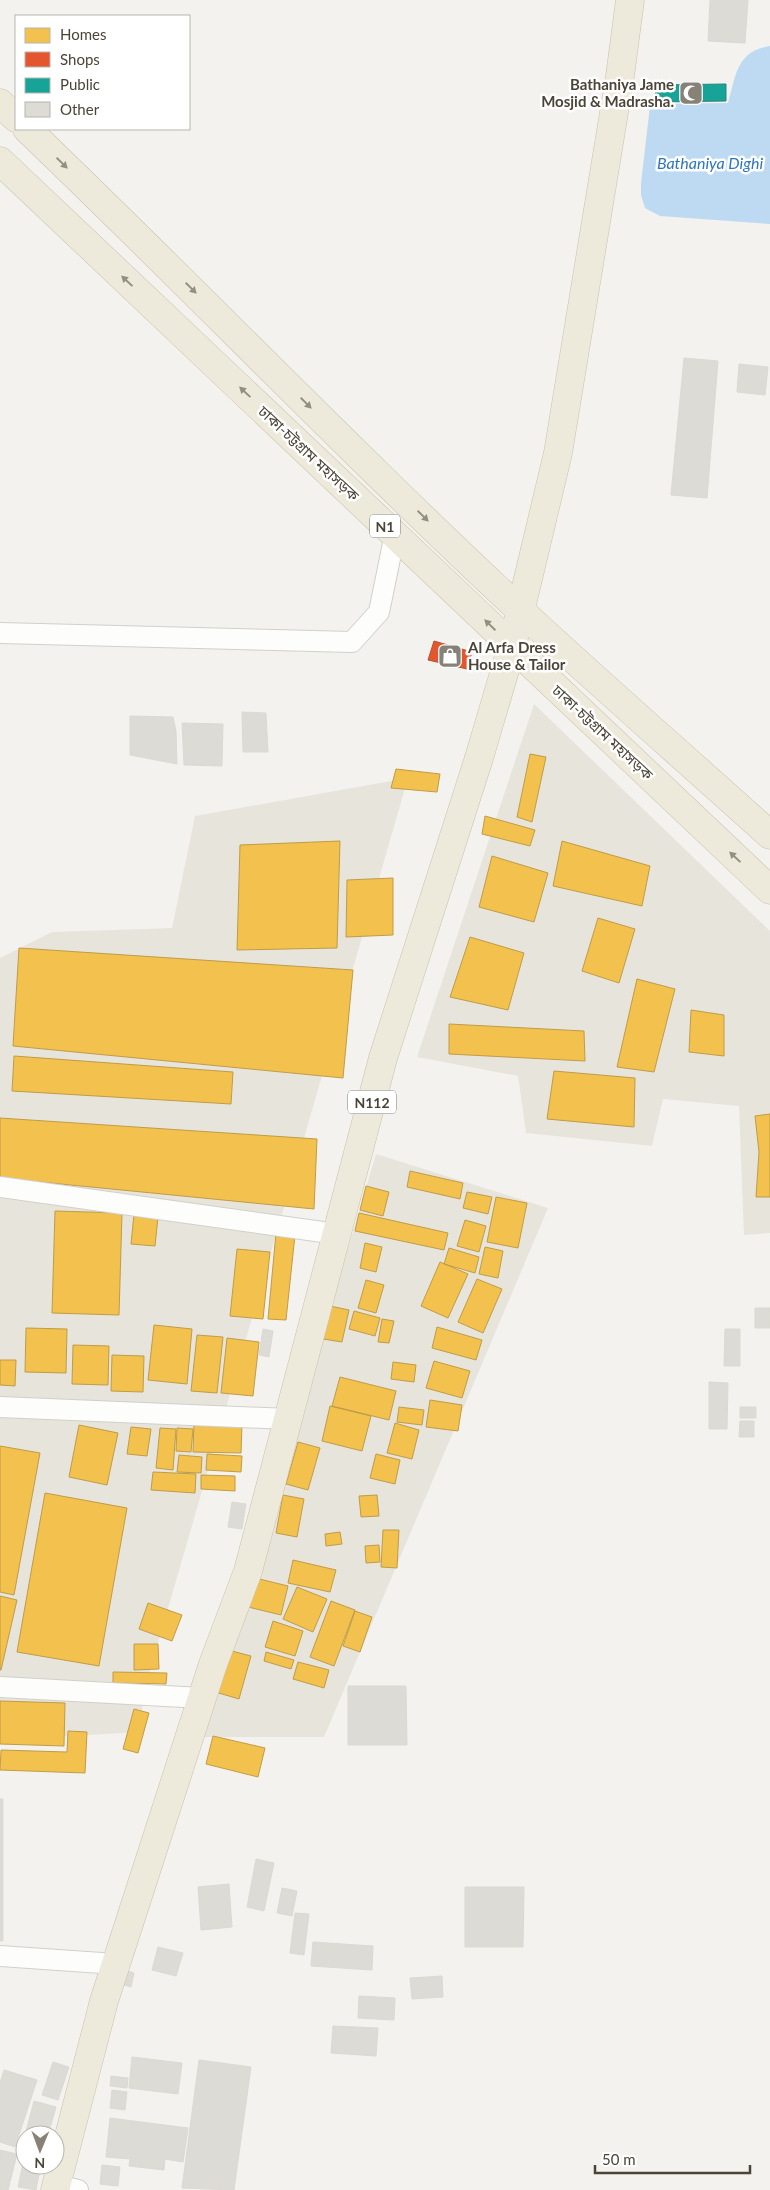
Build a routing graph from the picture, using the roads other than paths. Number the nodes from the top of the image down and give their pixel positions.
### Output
1 (630, 0) edge
2 (0, 102) edge
3 (15, 117) edge
4 (28, 130) edge
5 (0, 161) edge
6 (395, 534) junction
7 (521, 611) junction
8 (0, 633) edge
9 (512, 646) junction
10 (770, 835) edge
11 (770, 890) edge
12 (0, 1187) edge
13 (337, 1234) junction
14 (0, 1407) edge
15 (288, 1419) junction
16 (0, 1687) edge
17 (202, 1698) junction
18 (0, 1956) edge
19 (116, 1964) junction
20 (63, 2188) edge

1 - 7 highway, N112
2 - 3 highway
4 -> 7 highway, N1
6 -> 5 highway, ঢাকা-চট্টগ্রাম মহাসড়ক / N1
6 - 8 street
9 -> 6 highway, ঢাকা-চট্টগ্রাম মহাসড়ক / N1
7 - 9 highway, N112
7 - 10 highway, N1
11 -> 9 highway, ঢাকা-চট্টগ্রাম মহাসড়ক / N1
9 - 13 highway, N112
12 - 13 street
13 - 15 highway, N112
14 - 15 street
15 - 17 highway, N112
16 - 17 street
17 - 19 highway, N112
18 - 19 street
19 - 20 highway, N112

